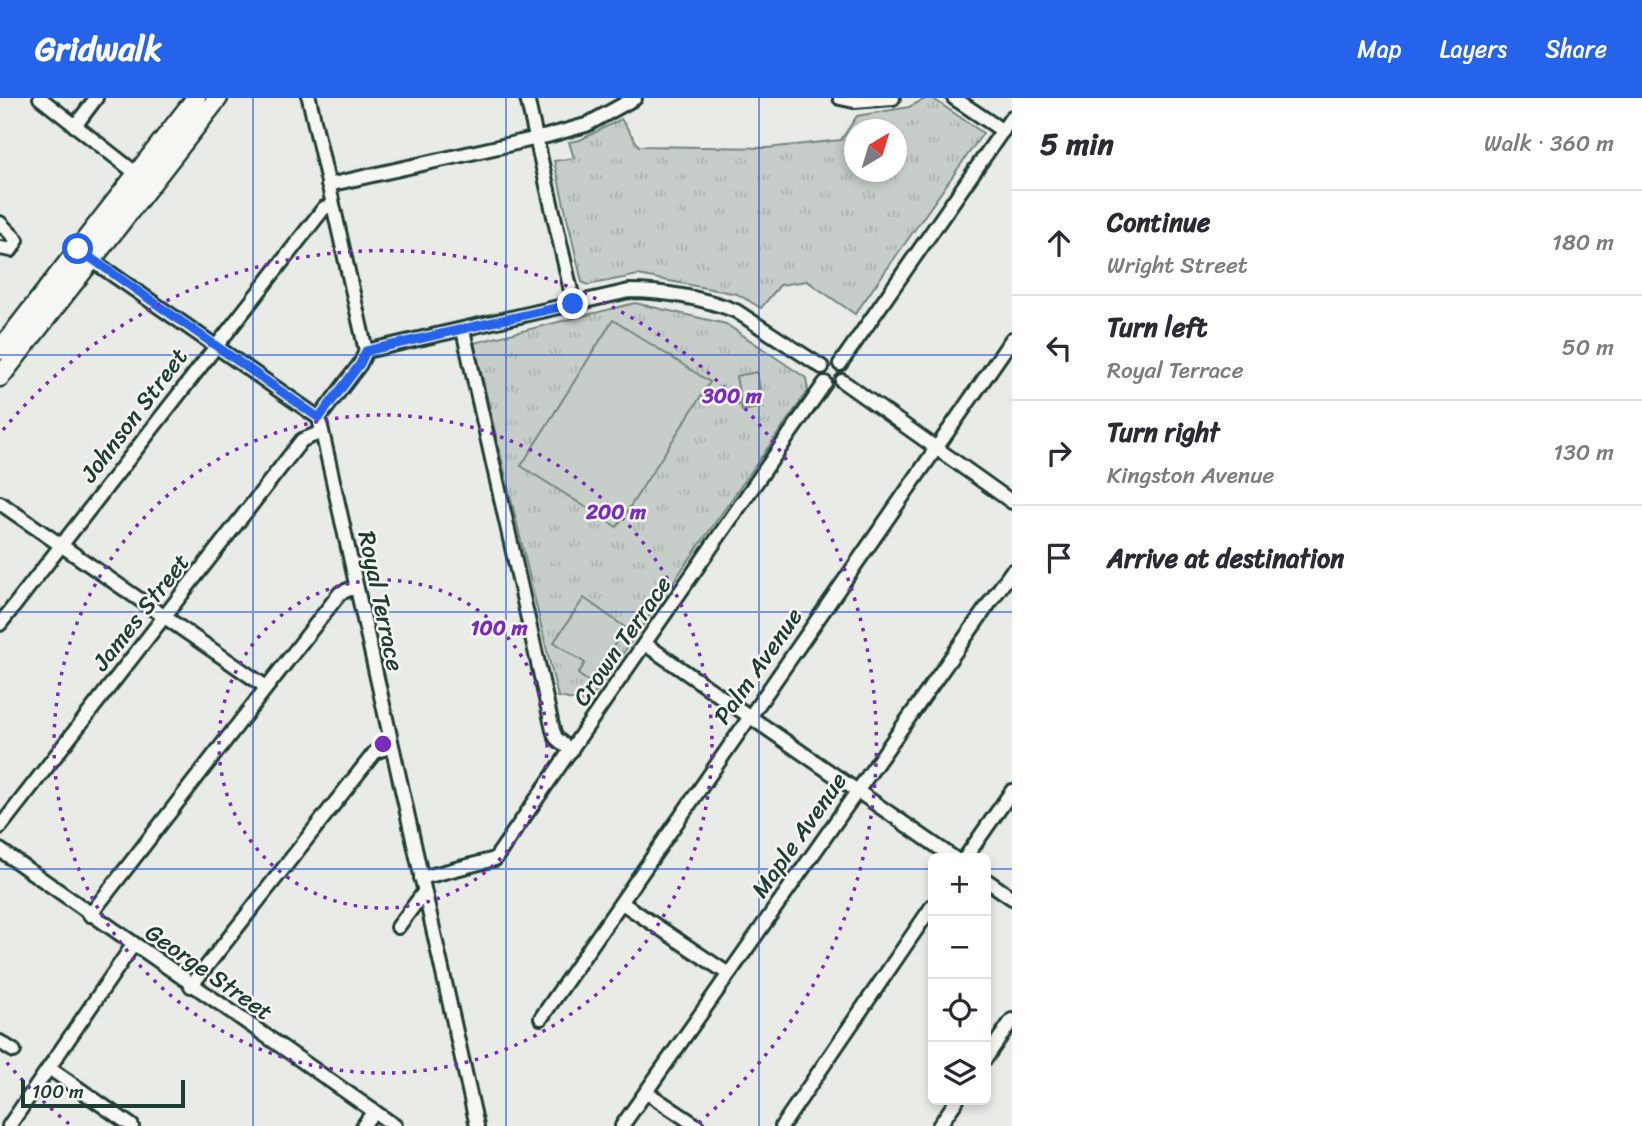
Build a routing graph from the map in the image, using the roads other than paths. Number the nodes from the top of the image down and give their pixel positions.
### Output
1 (40, 98) edge
2 (96, 98) edge
3 (196, 98) edge
4 (218, 98) edge
5 (309, 98) edge
6 (527, 98) edge
7 (635, 98) edge
8 (840, 98) edge
9 (893, 98) edge
10 (954, 98) edge
11 (1012, 117) edge
12 (75, 126) junction
13 (1003, 131) junction
14 (537, 139) junction
15 (137, 174) junction
16 (328, 185) junction
17 (333, 206) junction
18 (0, 223) edge
19 (0, 248) edge
20 (85, 255) junction
21 (573, 304) junction
22 (463, 330) junction
23 (1012, 339) edge
24 (214, 345) junction
25 (0, 350) edge
26 (366, 351) junction
27 (840, 364) junction
28 (822, 367) junction
29 (0, 377) edge
30 (842, 381) junction
31 (825, 383) junction
32 (319, 418) junction
33 (322, 432) junction
34 (936, 449) junction
35 (1012, 502) edge
36 (0, 503) edge
37 (61, 545) junction
38 (1012, 571) edge
39 (356, 587) junction
40 (164, 616) junction
41 (0, 624) edge
42 (645, 644) junction
43 (266, 687) junction
44 (749, 715) junction
45 (391, 746) junction
46 (571, 751) junction
47 (857, 790) junction
48 (1012, 791) edge
49 (0, 827) edge
50 (0, 850) edge
51 (947, 853) edge
52 (969, 853) edge
53 (421, 878) junction
54 (991, 883) edge
55 (424, 892) junction
56 (1012, 898) edge
57 (622, 903) junction
58 (928, 912) edge
59 (90, 915) junction
60 (398, 927) dead end
61 (134, 946) junction
62 (727, 973) junction
63 (191, 986) junction
64 (541, 1018) dead end
65 (1012, 1020) edge
66 (0, 1042) edge
67 (14, 1051) dead end
68 (991, 1051) edge
69 (49, 1068) junction
70 (646, 1092) junction
71 (954, 1105) edge
72 (374, 1111) junction
73 (9, 1126) edge
74 (132, 1126) edge
75 (363, 1126) edge
76 (395, 1126) edge
77 (477, 1126) edge
78 (622, 1126) edge
79 (697, 1126) edge
80 (782, 1126) edge
81 (939, 1126) edge

1 - 12 street
2 - 12 street
3 - 15 main road
4 - 20 main road
5 - 16 street
6 - 14 street
7 - 14 street
8 - 9 street
10 - 13 street
11 - 13 street
12 - 15 street
13 - 27 street
14 - 16 street
14 - 21 street
15 - 20 main road
16 - 17 street
17 - 24 street, Johnson Street
17 - 26 street
18 - 19 street
20 - 24 street
20 - 25 main road
20 - 29 main road
21 - 22 street
21 - 28 street
22 - 26 street
22 - 46 street
23 - 34 street, Palm Avenue
24 - 32 street
24 - 37 street, Johnson Street
26 - 32 street
27 - 28 street
27 - 30 street
28 - 31 street
30 - 31 street
30 - 34 street
31 - 42 street, Crown Terrace
32 - 33 street, Royal Terrace
33 - 39 street, Royal Terrace
33 - 40 street, James Street
34 - 35 street
34 - 44 street, Palm Avenue
36 - 37 street
37 - 40 street
37 - 41 street, Johnson Street
38 - 47 street, Maple Avenue
39 - 43 street
39 - 45 street, Royal Terrace
40 - 43 street
40 - 49 street, James Street
42 - 44 street
42 - 46 street, Crown Terrace
43 - 59 street
44 - 47 street
44 - 57 street, Palm Avenue
45 - 53 street, Royal Terrace
45 - 63 street
46 - 53 street, Crown Terrace
47 - 51 street
47 - 62 street, Maple Avenue
48 - 52 street
50 - 59 street, George Street
53 - 55 street, Royal Terrace
54 - 56 street
55 - 60 street
55 - 77 street, Royal Terrace
57 - 62 street
57 - 64 street, Palm Avenue
58 - 80 street
59 - 61 street, George Street
61 - 63 street, George Street
61 - 69 street
62 - 70 street, Maple Avenue
63 - 72 street, George Street
65 - 68 street
66 - 67 street
69 - 73 street
69 - 74 street
70 - 78 street, Maple Avenue
70 - 79 street
71 - 81 street
72 - 75 street
72 - 76 street, George Street

